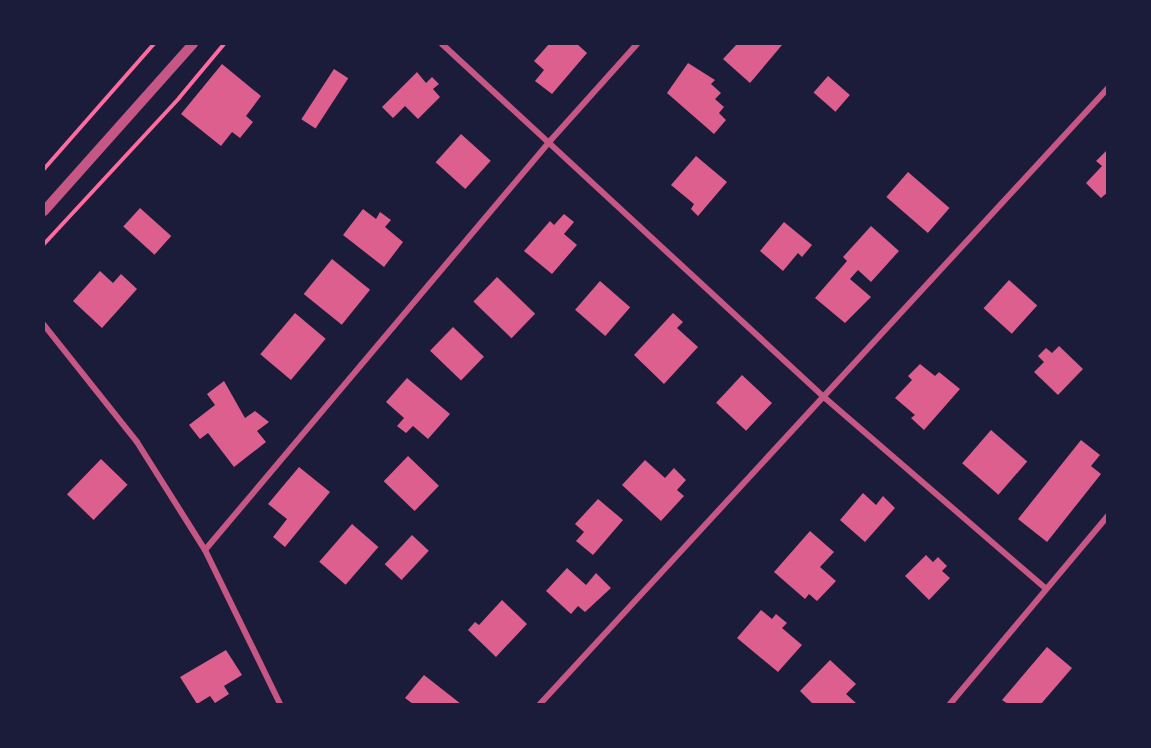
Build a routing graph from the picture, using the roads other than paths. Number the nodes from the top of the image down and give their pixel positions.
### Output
1 (193, 44) edge
2 (442, 44) edge
3 (637, 44) edge
4 (1107, 88) edge
5 (550, 141) junction
6 (44, 211) edge
7 (44, 326) edge
8 (825, 398) junction
9 (1107, 516) edge
10 (205, 550) junction
11 (1046, 589) junction
12 (280, 705) edge
13 (540, 705) edge
14 (950, 705) edge

1 - 6 street
2 - 5 street
3 - 5 street
4 - 8 street
5 - 8 street
5 - 10 street
7 - 10 street
8 - 11 street
8 - 13 street
9 - 11 street
10 - 12 street
11 - 14 street

